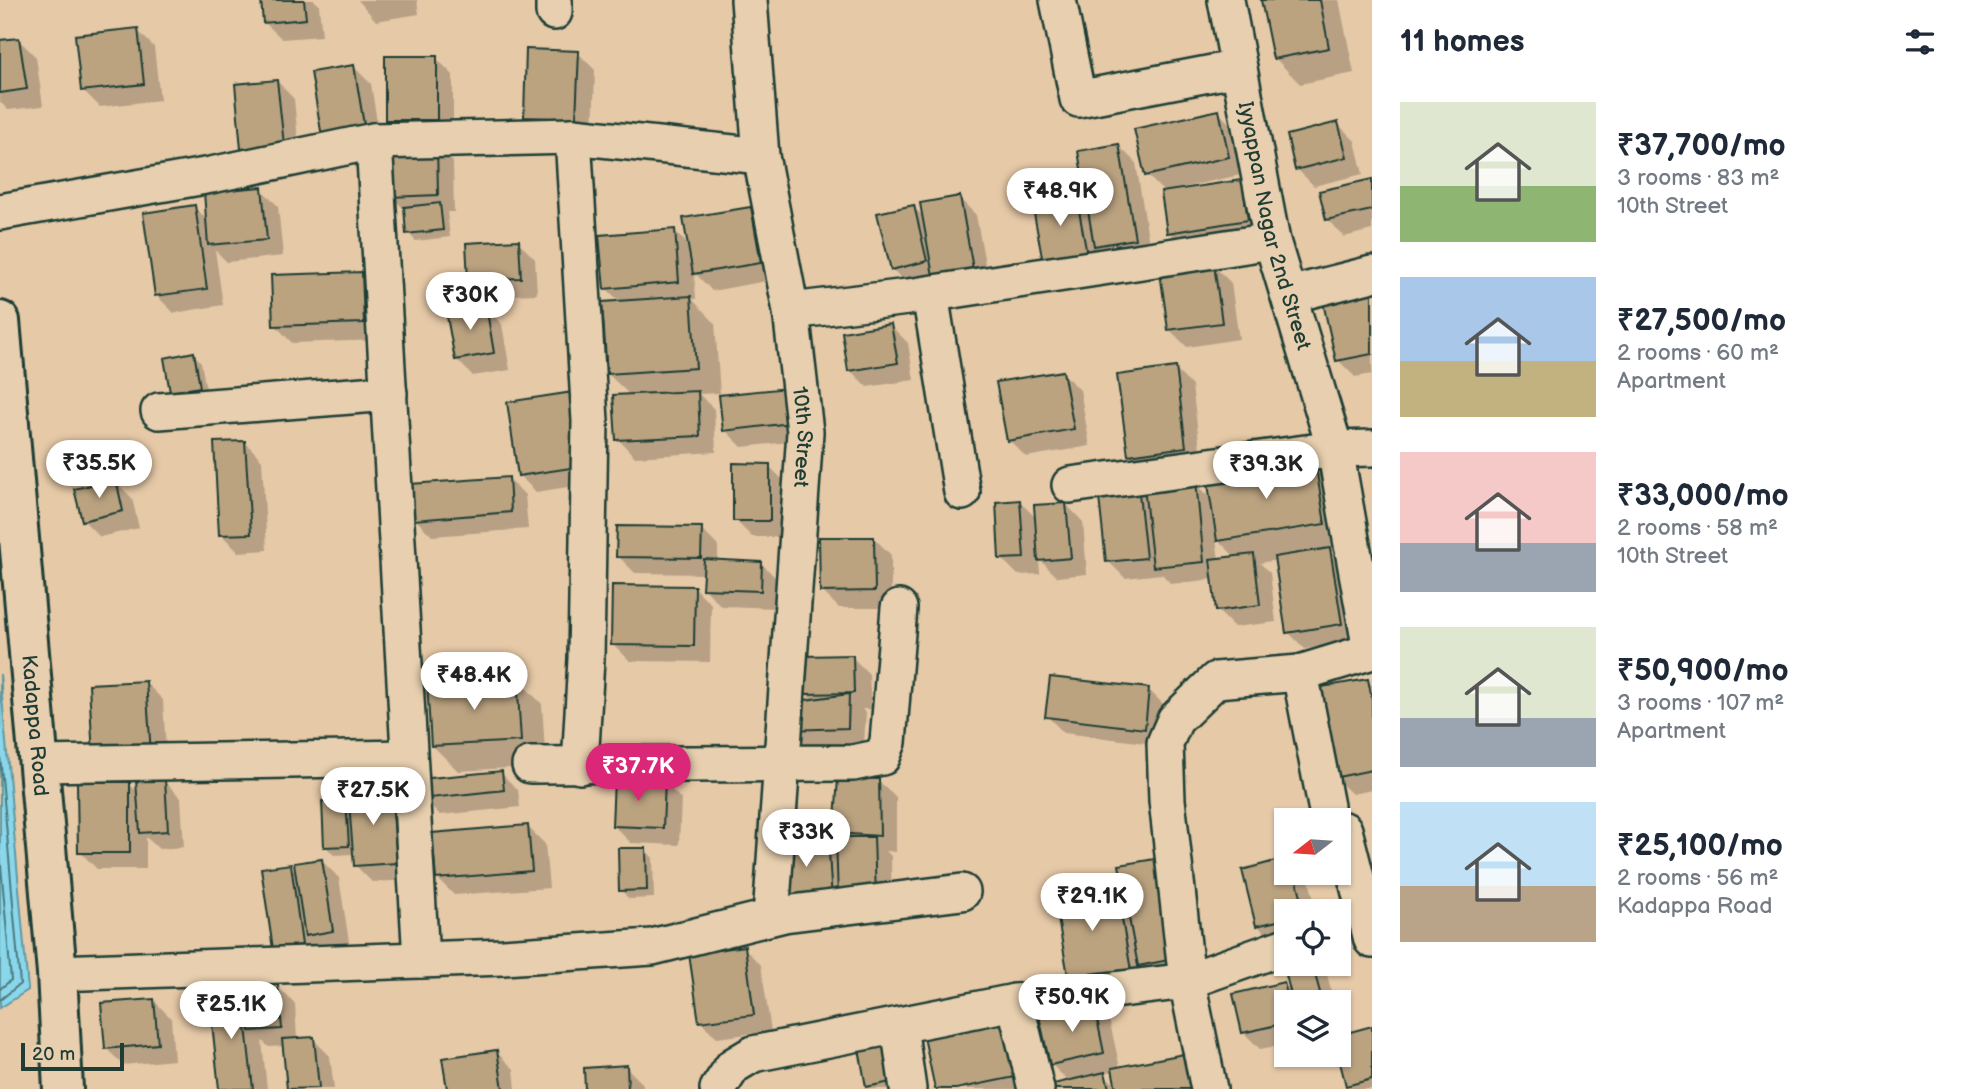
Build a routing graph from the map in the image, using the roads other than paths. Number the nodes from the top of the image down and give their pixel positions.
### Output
1 (749, 0) edge
2 (1058, 0) edge
3 (1226, 0) edge
4 (1239, 68) junction
5 (573, 136) junction
6 (374, 141) junction
7 (761, 156) junction
8 (0, 212) edge
9 (1272, 241) junction
10 (1372, 274) edge
11 (930, 294) junction
12 (1289, 295) junction
13 (791, 312) junction
14 (0, 321) edge
15 (389, 393) junction
16 (159, 411) dead end
17 (1372, 448) edge
18 (1335, 449) junction
19 (1070, 485) dead end
20 (962, 492) dead end
21 (899, 608) dead end
22 (1371, 651) edge
23 (1300, 673) junction
24 (409, 758) junction
25 (38, 764) junction
26 (782, 764) junction
27 (530, 765) dead end
28 (580, 766) junction
29 (962, 892) dead end
30 (771, 917) junction
31 (1359, 929) edge
32 (1274, 950) edge
33 (421, 960) junction
34 (57, 973) junction
35 (1187, 981) junction
36 (1015, 1002) junction
37 (899, 1026) junction
38 (63, 1089) edge
39 (718, 1089) edge
40 (908, 1089) edge
41 (1036, 1089) edge
42 (1209, 1089) edge

1 - 7 street, 10th Street
2 - 4 street
3 - 4 street, Iyyappan Nagar 2nd Street
4 - 9 street, Iyyappan Nagar 2nd Street
5 - 6 street
5 - 7 street
5 - 28 street
6 - 8 street
6 - 15 street
7 - 13 street, 10th Street
9 - 11 street
9 - 12 street, Iyyappan Nagar 2nd Street
10 - 12 street
11 - 13 street
11 - 20 street
12 - 18 street, Iyyappan Nagar 2nd Street
13 - 26 street, 10th Street
14 - 25 main road, Kadappa Road
15 - 16 street
15 - 24 street
17 - 18 street
18 - 19 street
18 - 22 street, Iyyappan Nagar 2nd Street
21 - 26 street
22 - 23 street
23 - 31 street
23 - 35 street
24 - 25 street
24 - 33 street
25 - 34 main road, Kadappa Road
26 - 28 street
26 - 30 street, 10th Street
27 - 28 street
29 - 30 street
30 - 33 street
32 - 35 street
33 - 34 street
34 - 38 main road, Kadappa Road
35 - 36 street
35 - 42 street
36 - 37 street
36 - 41 street
37 - 39 street
37 - 40 street

